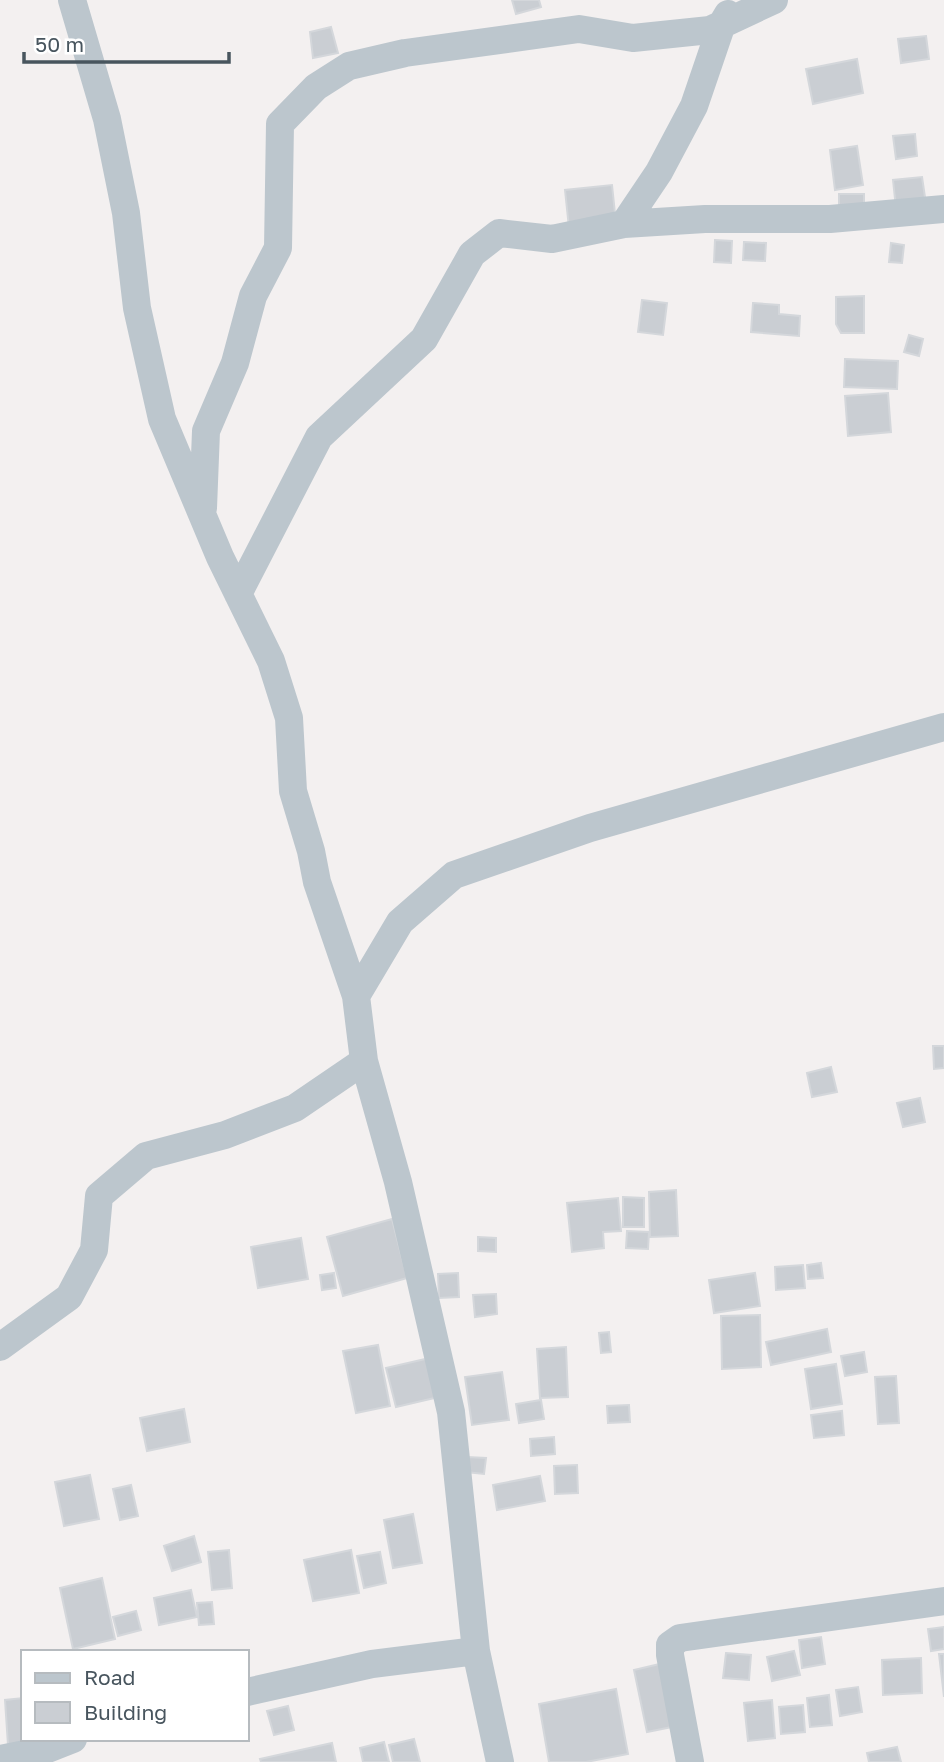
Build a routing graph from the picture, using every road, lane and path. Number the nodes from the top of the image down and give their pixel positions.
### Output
1 (72, 0) edge
2 (738, 0) edge
3 (774, 0) edge
4 (722, 24) junction
5 (944, 209) edge
6 (624, 224) junction
7 (203, 517) junction
8 (238, 594) junction
9 (944, 727) edge
10 (356, 996) junction
11 (364, 1061) junction
12 (0, 1347) edge
13 (944, 1601) edge
14 (476, 1651) junction
15 (248, 1692) edge
16 (68, 1741) edge
17 (0, 1759) edge
18 (500, 1762) edge
19 (690, 1762) edge

1 - 7 street
2 - 4 street
3 - 4 street
4 - 6 street
4 - 7 street
5 - 6 street
6 - 8 street
7 - 8 street
8 - 10 street
9 - 10 street
10 - 11 street
11 - 12 street
11 - 14 street
13 - 19 street
14 - 15 street
14 - 18 street
16 - 17 street

